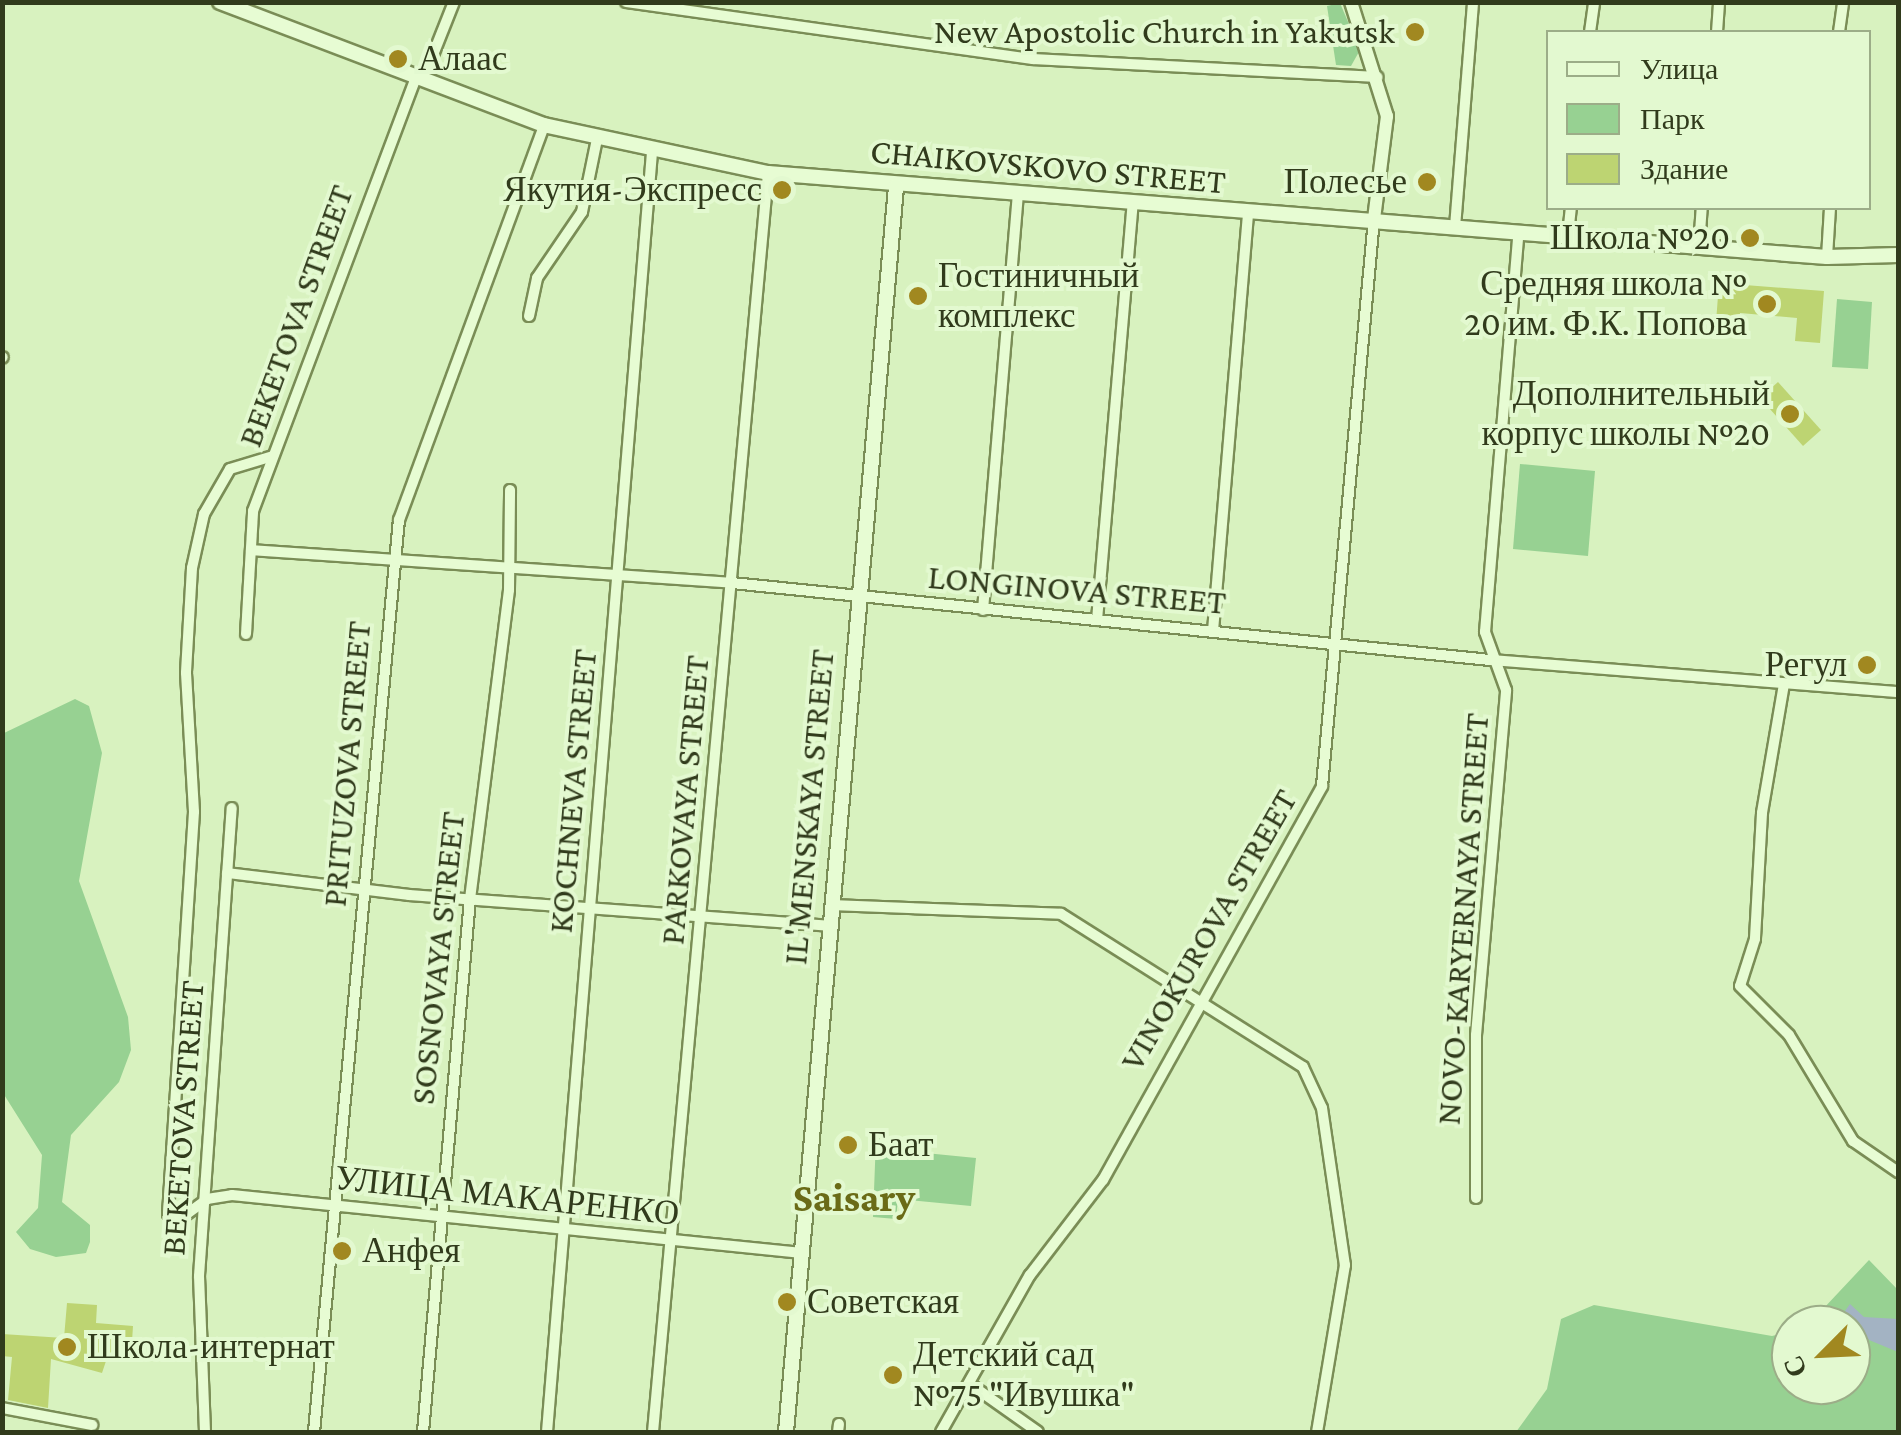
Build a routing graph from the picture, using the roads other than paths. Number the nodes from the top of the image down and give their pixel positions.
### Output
1 (220, 2) edge
2 (454, 2) edge
3 (626, 2) edge
4 (1351, 2) edge
5 (1473, 2) edge
6 (1594, 2) edge
7 (1719, 2) edge
8 (1844, 2) edge
9 (1590, 30) edge
10 (1717, 30) edge
11 (1839, 30) edge
12 (1378, 77) junction
13 (414, 82) junction
14 (544, 125) junction
15 (598, 139) junction
16 (652, 154) junction
17 (768, 173) junction
18 (896, 186) junction
19 (1018, 196) junction
20 (1133, 204) junction
21 (1571, 210) edge
22 (1702, 210) edge
23 (1830, 210) edge
24 (1248, 214) junction
25 (1374, 219) junction
26 (1454, 226) junction
27 (1519, 231) junction
28 (1568, 234) junction
29 (1699, 247) junction
30 (1898, 255) edge
31 (1827, 257) junction
32 (529, 316) dead end
33 (273, 456) junction
34 (510, 490) dead end
35 (251, 550) junction
36 (394, 556) junction
37 (510, 566) junction
38 (618, 575) junction
39 (732, 582) junction
40 (858, 596) junction
41 (983, 610) junction
42 (1098, 620) junction
43 (1213, 631) junction
44 (246, 634) dead end
45 (1334, 640) junction
46 (1490, 660) junction
47 (1784, 684) junction
48 (1898, 692) edge
49 (232, 808) dead end
50 (228, 872) junction
51 (363, 890) junction
52 (470, 900) junction
53 (831, 904) junction
54 (592, 908) junction
55 (702, 916) junction
56 (829, 926) junction
57 (1202, 999) junction
58 (1898, 1172) edge
59 (1476, 1198) dead end
60 (206, 1199) junction
61 (335, 1206) junction
62 (440, 1213) junction
63 (564, 1226) junction
64 (671, 1240) junction
65 (802, 1253) junction
66 (970, 1384) junction
67 (2, 1408) edge
68 (92, 1425) dead end
69 (204, 1432) edge
70 (314, 1432) edge
71 (423, 1432) edge
72 (547, 1432) edge
73 (653, 1432) edge
74 (786, 1432) edge
75 (941, 1432) edge
76 (1038, 1432) edge
77 (1316, 1432) edge

1 - 13 main road, CHAIKOVSKOVO STREET
2 - 13 street, BEKETOVA STREET
3 - 12 street
4 - 12 street
5 - 26 street
6 - 9 street
7 - 10 street
8 - 11 street
12 - 25 street
13 - 14 main road, CHAIKOVSKOVO STREET
13 - 33 street, BEKETOVA STREET
14 - 15 main road, CHAIKOVSKOVO STREET
14 - 36 street, PRITUZOVA STREET
15 - 16 main road, CHAIKOVSKOVO STREET
15 - 32 street
16 - 17 main road, CHAIKOVSKOVO STREET
16 - 38 street, KOCHNEVA STREET
17 - 18 main road, CHAIKOVSKOVO STREET
17 - 39 street, PARKOVAYA STREET
18 - 19 main road, CHAIKOVSKOVO STREET
18 - 40 main road, IL'MENSKAYA STREET
19 - 20 main road, CHAIKOVSKOVO STREET
19 - 41 street
20 - 24 main road, CHAIKOVSKOVO STREET
20 - 42 street
21 - 28 street
22 - 29 street
23 - 31 street
24 - 25 main road, CHAIKOVSKOVO STREET
24 - 43 street
25 - 26 main road, CHAIKOVSKOVO STREET
25 - 45 street, VINOKUROVA STREET
26 - 27 main road, CHAIKOVSKOVO STREET
27 - 28 main road, CHAIKOVSKOVO STREET
27 - 46 street, NOVO-KARYERNAYA STREET
28 - 29 main road, CHAIKOVSKOVO STREET
29 - 31 main road, CHAIKOVSKOVO STREET
30 - 31 main road, CHAIKOVSKOVO STREET
33 - 35 street, BEKETOVA STREET
33 - 60 street, УЛИЦА МАКАРЕНКО
34 - 37 street, SOSNOVAYA STREET
35 - 36 street, LONGINOVA STREET
35 - 44 street, BEKETOVA STREET
36 - 37 street, LONGINOVA STREET
36 - 51 street, PRITUZOVA STREET
37 - 38 street, LONGINOVA STREET
37 - 52 street, SOSNOVAYA STREET
38 - 39 street, LONGINOVA STREET
38 - 54 street, KOCHNEVA STREET
39 - 40 street, LONGINOVA STREET
39 - 55 street, PARKOVAYA STREET
40 - 41 street, LONGINOVA STREET
40 - 53 main road, IL'MENSKAYA STREET
41 - 42 street, LONGINOVA STREET
42 - 43 street, LONGINOVA STREET
43 - 45 street, LONGINOVA STREET
45 - 46 street, LONGINOVA STREET
45 - 57 street, VINOKUROVA STREET
46 - 47 street, LONGINOVA STREET
46 - 59 street, NOVO-KARYERNAYA STREET
47 - 48 street, LONGINOVA STREET
47 - 58 street
49 - 50 street, BEKETOVA STREET
50 - 51 street
50 - 60 street, BEKETOVA STREET
51 - 52 street
51 - 61 street, PRITUZOVA STREET
52 - 54 street
52 - 62 street, SOSNOVAYA STREET
53 - 56 main road, IL'MENSKAYA STREET
53 - 57 street
54 - 55 street
54 - 63 street, KOCHNEVA STREET
55 - 56 street
55 - 64 street, PARKOVAYA STREET
56 - 65 main road, IL'MENSKAYA STREET
57 - 66 street, VINOKUROVA STREET
57 - 77 street
60 - 61 street, УЛИЦА МАКАРЕНКО
60 - 69 street, BEKETOVA STREET
61 - 62 street, УЛИЦА МАКАРЕНКО
61 - 70 street, PRITUZOVA STREET
62 - 63 street, УЛИЦА МАКАРЕНКО
62 - 71 street, SOSNOVAYA STREET
63 - 64 street, УЛИЦА МАКАРЕНКО
63 - 72 street, KOCHNEVA STREET
64 - 65 street, УЛИЦА МАКАРЕНКО
64 - 73 street, PARKOVAYA STREET
65 - 74 main road, IL'MENSKAYA STREET
66 - 75 street, VINOKUROVA STREET
66 - 76 street
67 - 68 street

